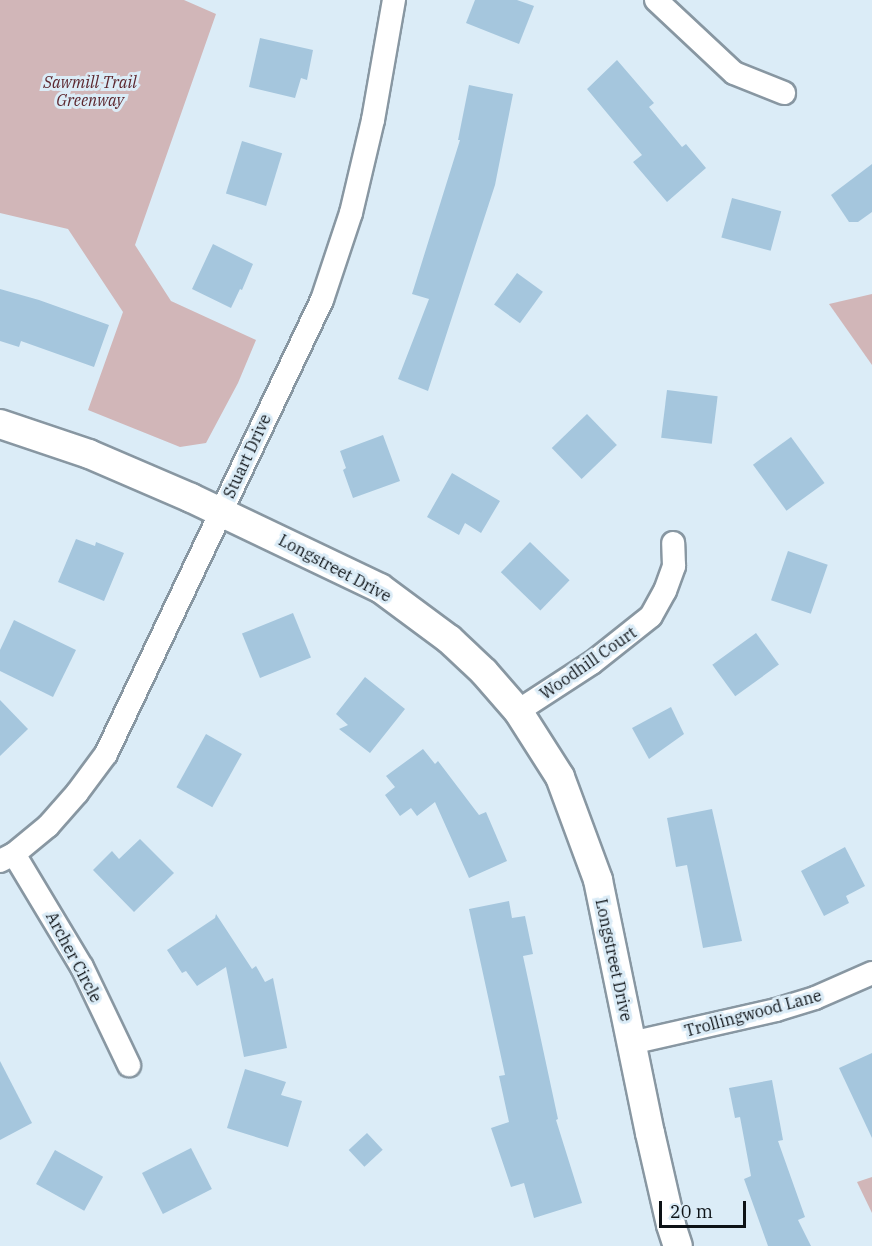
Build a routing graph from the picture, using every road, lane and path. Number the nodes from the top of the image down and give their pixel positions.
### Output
1 (394, 0) edge
2 (656, 0) edge
3 (784, 93) dead end
4 (0, 424) edge
5 (221, 512) junction
6 (673, 543) dead end
7 (519, 711) junction
8 (7, 857) edge
9 (872, 973) edge
10 (631, 1043) junction
11 (129, 1065) dead end
12 (678, 1246) edge

1 - 5 street, Stuart Drive
2 - 3 street
4 - 5 street, Longstreet Drive
5 - 7 street, Longstreet Drive
5 - 8 street, Stuart Drive
6 - 7 street, Woodhill Court
7 - 10 street, Longstreet Drive
8 - 11 street, Archer Circle
9 - 10 street, Trollingwood Lane
10 - 12 street, Longstreet Drive

